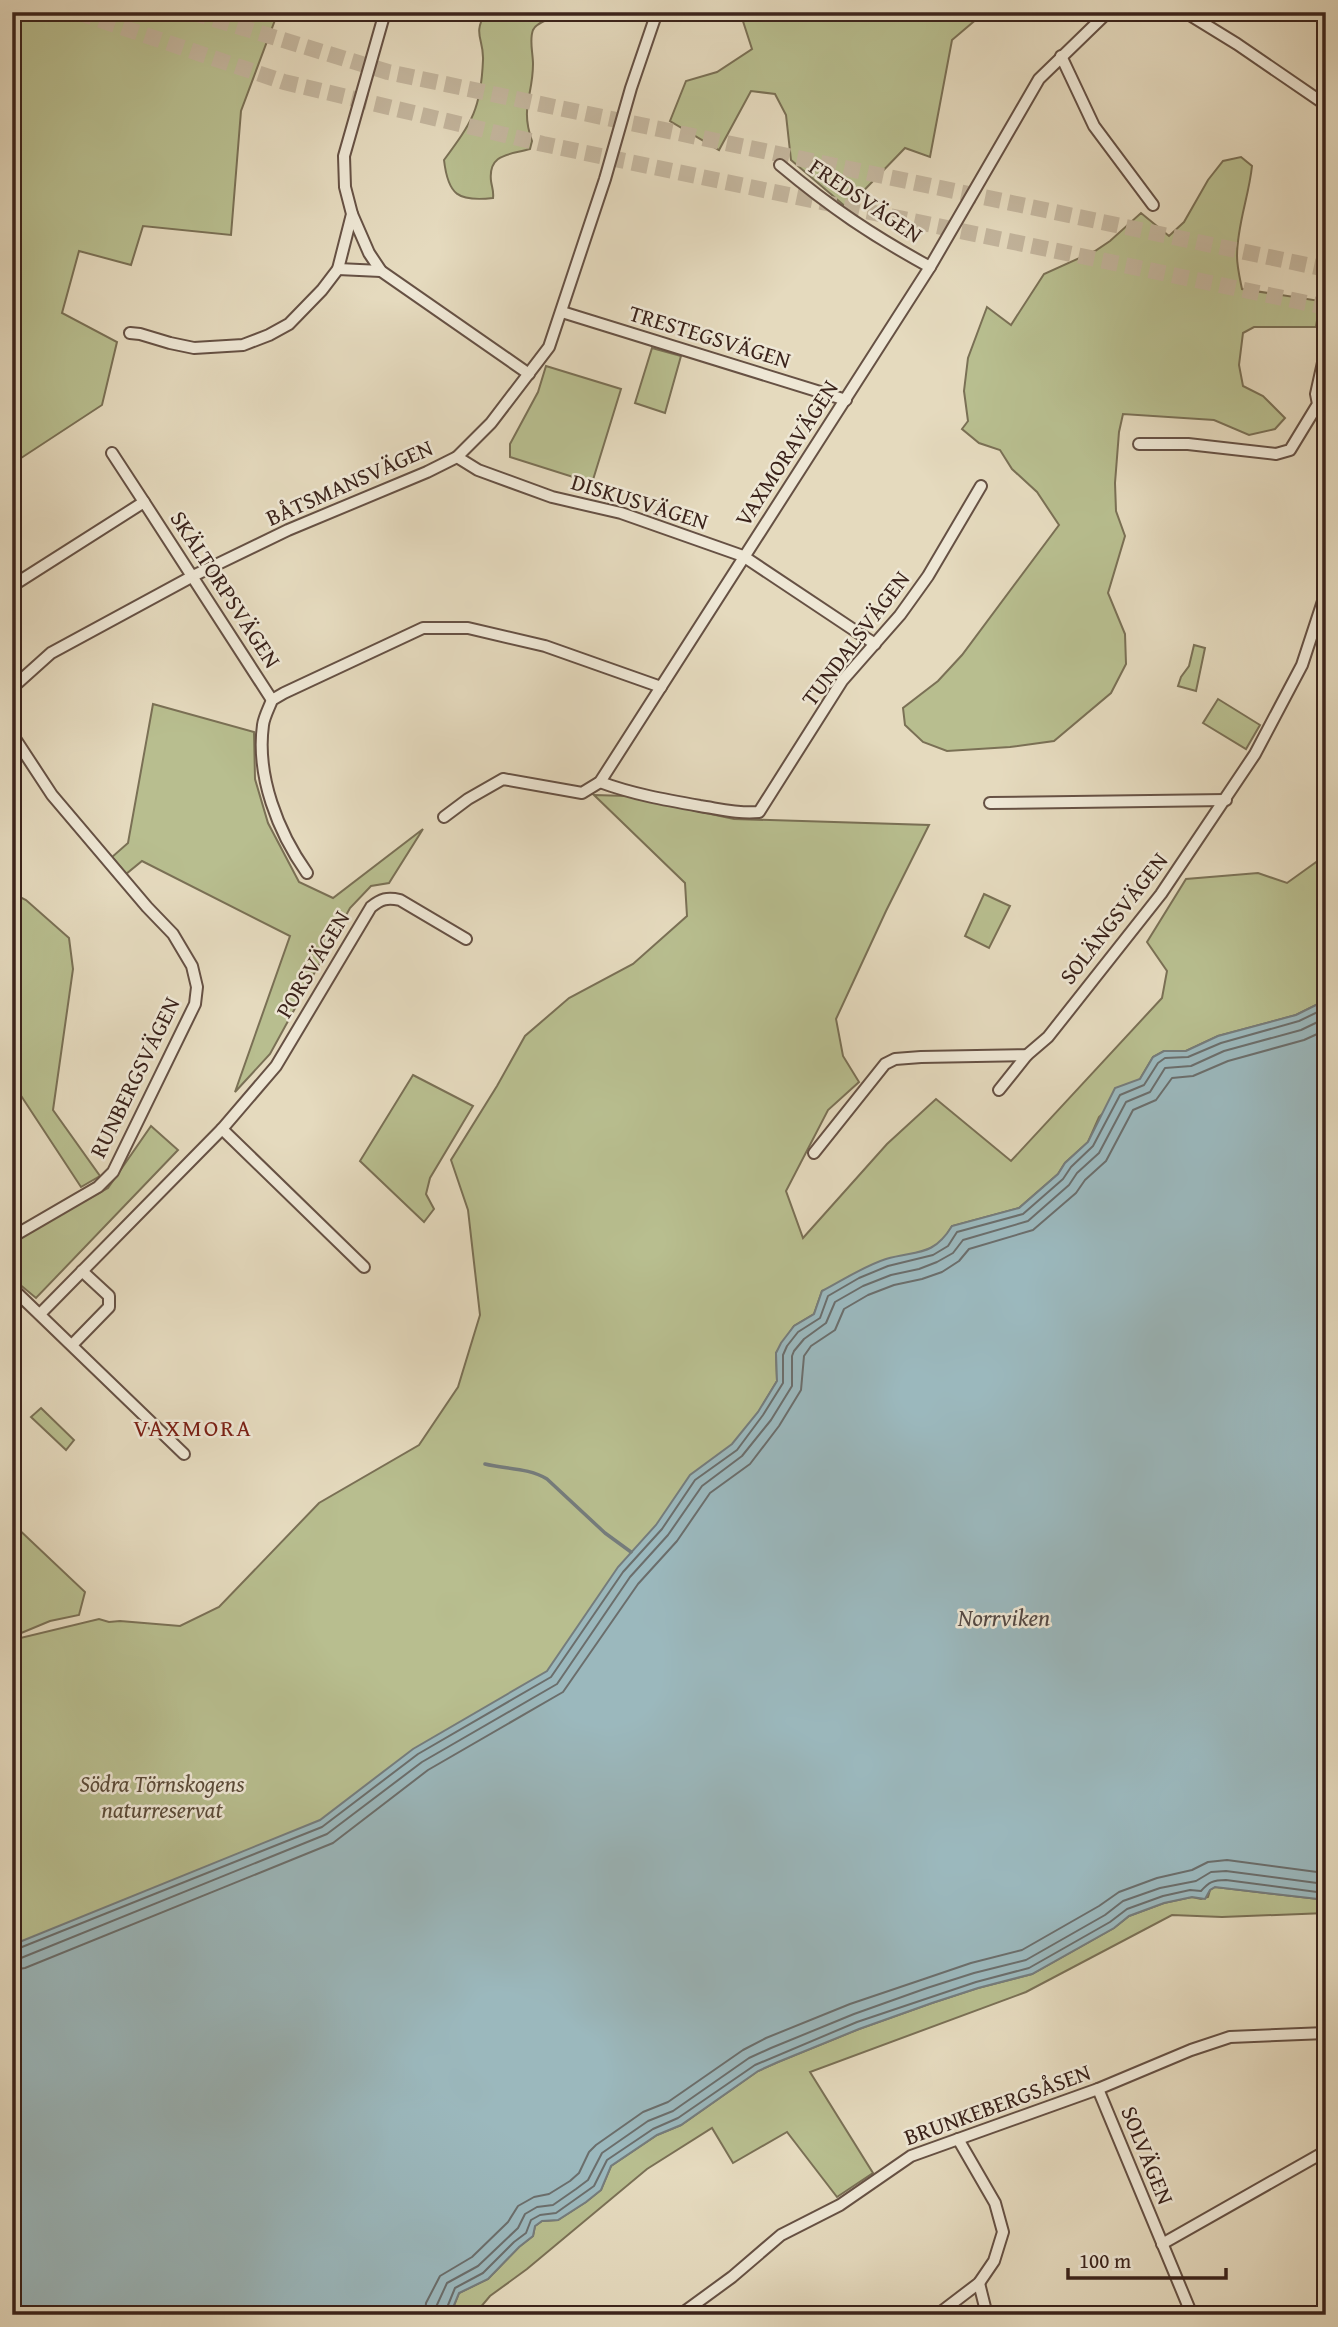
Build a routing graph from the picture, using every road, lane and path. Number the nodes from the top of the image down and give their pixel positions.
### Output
1 (385, 12) edge
2 (657, 12) edge
3 (1108, 12) edge
4 (1185, 12) edge
5 (1061, 56) junction
6 (1326, 105) edge
7 (780, 165) dead end
8 (1153, 205) dead end
9 (352, 214) junction
10 (930, 267) junction
11 (338, 269) junction
12 (381, 271) junction
13 (562, 312) junction
14 (130, 333) dead end
15 (1326, 349) edge
16 (529, 374) junction
17 (846, 400) junction
18 (1322, 406) edge
19 (1139, 444) dead end
20 (112, 453) dead end
21 (457, 457) junction
22 (981, 486) dead end
23 (144, 502) junction
24 (743, 556) junction
25 (193, 576) junction
26 (12, 586) edge
27 (1326, 592) edge
28 (875, 644) junction
29 (661, 687) junction
30 (12, 688) edge
31 (272, 700) junction
32 (12, 734) edge
33 (600, 782) junction
34 (1226, 800) junction
35 (990, 803) dead end
36 (444, 817) dead end
37 (307, 873) dead end
38 (466, 939) dead end
39 (1027, 1055) junction
40 (999, 1090) dead end
41 (222, 1129) junction
42 (814, 1153) dead end
43 (12, 1237) edge
44 (364, 1267) dead end
45 (82, 1271) junction
46 (12, 1288) edge
47 (40, 1314) junction
48 (72, 1345) junction
49 (184, 1454) dead end
50 (1326, 2033) edge
51 (1098, 2089) junction
52 (958, 2139) junction
53 (1326, 2151) edge
54 (1162, 2244) junction
55 (979, 2283) junction
56 (680, 2315) edge
57 (937, 2315) edge
58 (986, 2315) edge
59 (1192, 2315) edge

1 - 9 street
2 - 13 street, BÅTSMANSVÄGEN
3 - 5 street, VAXMORAVÄGEN
4 - 6 street
5 - 8 street
5 - 10 street, VAXMORAVÄGEN
7 - 10 street, FREDSVÄGEN
9 - 11 street
9 - 12 street
10 - 17 street, VAXMORAVÄGEN
11 - 12 street
11 - 14 street
12 - 16 street
13 - 16 street, BÅTSMANSVÄGEN
13 - 17 street, TRESTEGSVÄGEN
15 - 18 street
16 - 21 street, BÅTSMANSVÄGEN
17 - 24 street, VAXMORAVÄGEN
18 - 19 street
20 - 23 street, SKÄLTORPSVÄGEN
21 - 24 street, DISKUSVÄGEN
21 - 25 street, BÅTSMANSVÄGEN
22 - 28 street, TUNDALSVÄGEN
23 - 25 street, SKÄLTORPSVÄGEN
23 - 26 street, SKÄLTORPSVÄGEN
24 - 28 street, DISKUSVÄGEN
24 - 29 street, VAXMORAVÄGEN
25 - 30 street, BÅTSMANSVÄGEN
25 - 31 street, SKÄLTORPSVÄGEN
27 - 34 street, SOLÄNGSVÄGEN
28 - 33 street, TUNDALSVÄGEN
29 - 31 street
29 - 33 street, VAXMORAVÄGEN
31 - 37 street
32 - 43 street, RUNBERGSVÄGEN
33 - 36 street
34 - 35 street
34 - 39 street, SOLÄNGSVÄGEN
38 - 41 street, PORSVÄGEN
39 - 40 street, SOLÄNGSVÄGEN
39 - 42 street
41 - 44 street
41 - 45 street, PORSVÄGEN
45 - 47 street, PORSVÄGEN
45 - 48 street
46 - 47 street
47 - 48 street
48 - 49 street
50 - 51 street, BRUNKEBERGSÅSEN
51 - 52 street, BRUNKEBERGSÅSEN
51 - 54 street, SOLVÄGEN
52 - 55 street
52 - 56 street, BRUNKEBERGSÅSEN
53 - 54 street
54 - 59 street, SOLVÄGEN
55 - 57 street
55 - 58 street

